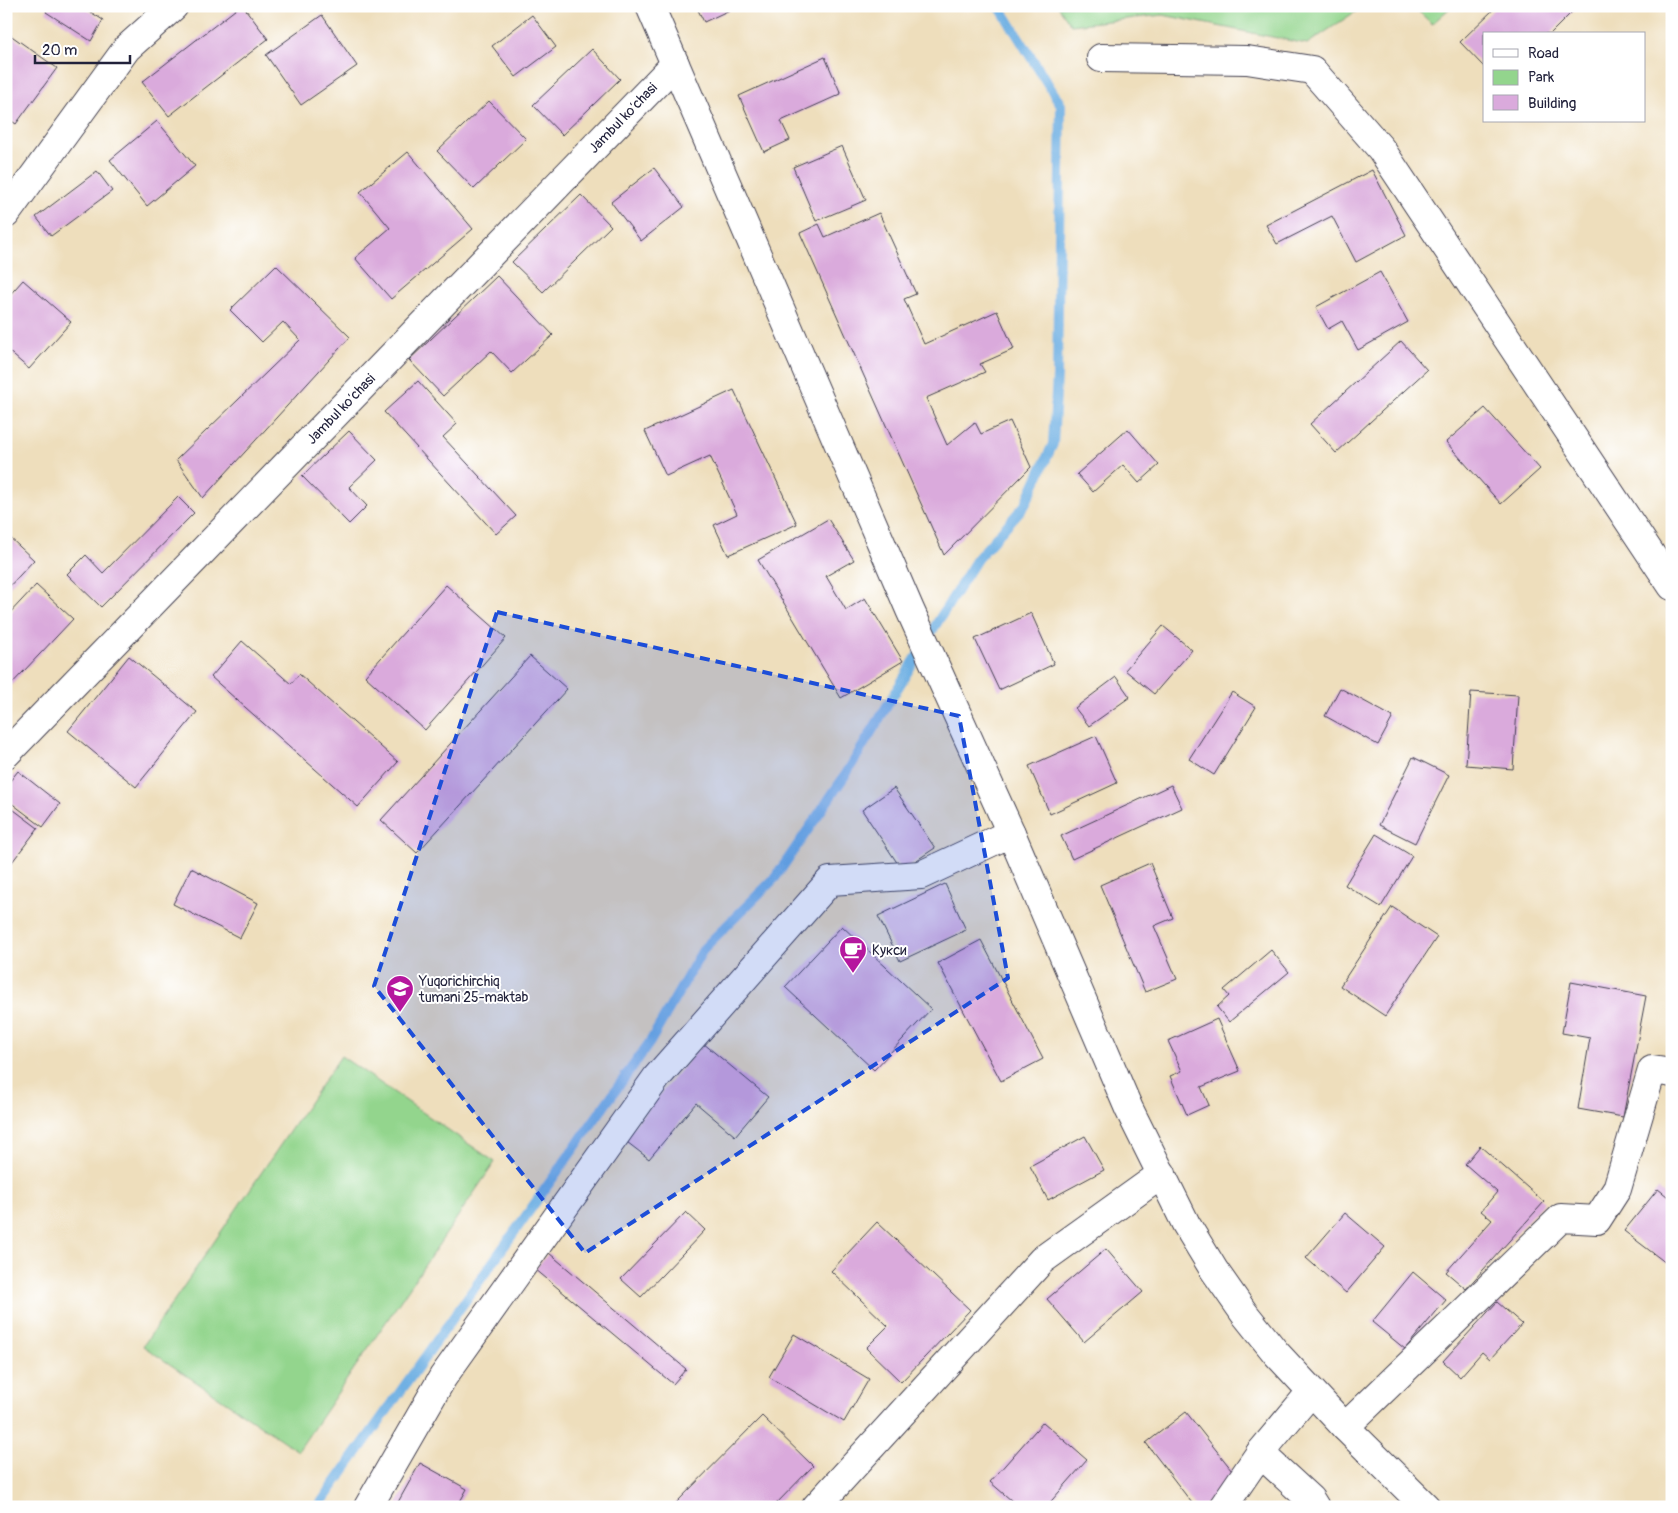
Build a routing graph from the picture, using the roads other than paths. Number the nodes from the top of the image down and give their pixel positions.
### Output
1 (174, 6) edge
2 (650, 6) edge
3 (1101, 58) dead end
4 (675, 64) junction
5 (6, 214) edge
6 (1672, 586) edge
7 (6, 754) edge
8 (1011, 833) junction
9 (1672, 1073) edge
10 (1162, 1174) junction
11 (1311, 1392) junction
12 (1345, 1427) junction
13 (1260, 1453) junction
14 (368, 1507) edge
15 (816, 1507) edge
16 (1223, 1507) edge
17 (1315, 1507) edge
18 (1426, 1507) edge

1 - 5 street
2 - 4 street
3 - 6 street
4 - 7 street, Jambul ko‘chasi
4 - 8 street
8 - 10 street
8 - 14 street
9 - 12 street
10 - 11 street
10 - 15 street
11 - 12 street
11 - 13 street
12 - 18 street
13 - 16 street
13 - 17 street

